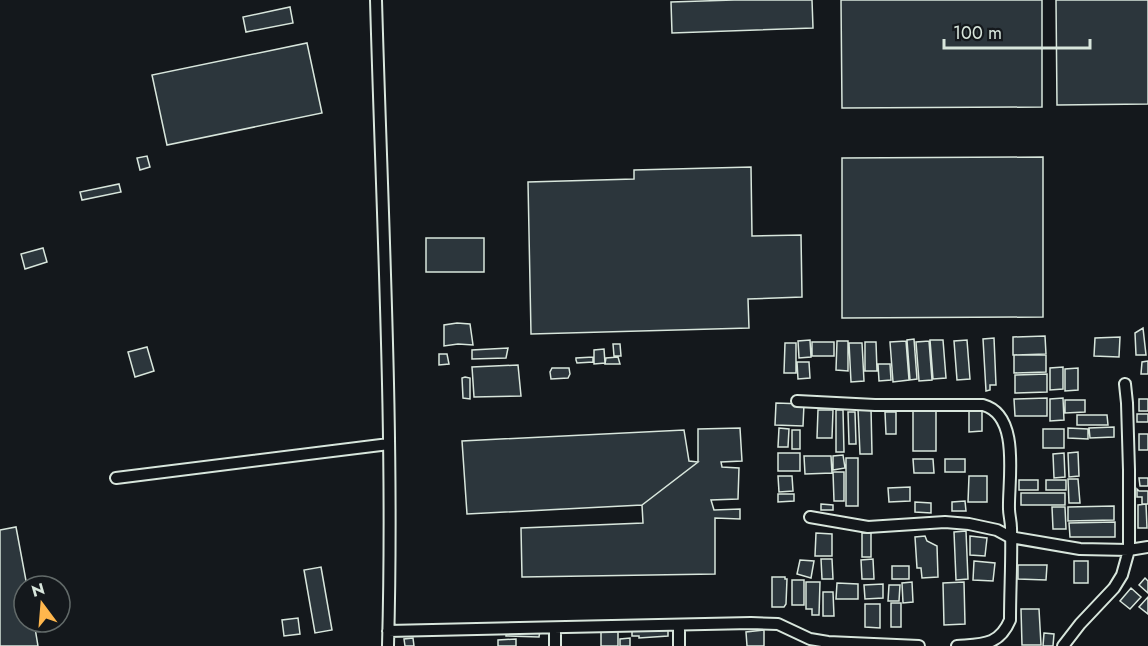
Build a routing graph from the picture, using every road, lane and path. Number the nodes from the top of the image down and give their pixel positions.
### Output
1 (376, 0) edge
2 (1125, 384) dead end
3 (797, 400) dead end
4 (389, 444) junction
5 (116, 478) dead end
6 (810, 517) dead end
7 (1010, 537) junction
8 (1148, 547) edge
9 (1129, 550) junction
10 (679, 626) junction
11 (555, 628) junction
12 (388, 631) junction
13 (810, 642) edge
14 (998, 642) edge
15 (883, 645) edge
16 (388, 646) edge
17 (555, 646) edge
18 (679, 646) edge
19 (919, 646) edge
20 (957, 646) edge
21 (1063, 646) edge

1 - 4 street
2 - 9 street
3 - 7 street
4 - 5 street
4 - 12 street
6 - 7 street
7 - 9 street
7 - 14 street
8 - 9 street
9 - 21 street
10 - 11 street
10 - 13 street
10 - 18 street
11 - 12 street
11 - 17 street
12 - 16 street
13 - 15 street
14 - 20 street
15 - 19 street

